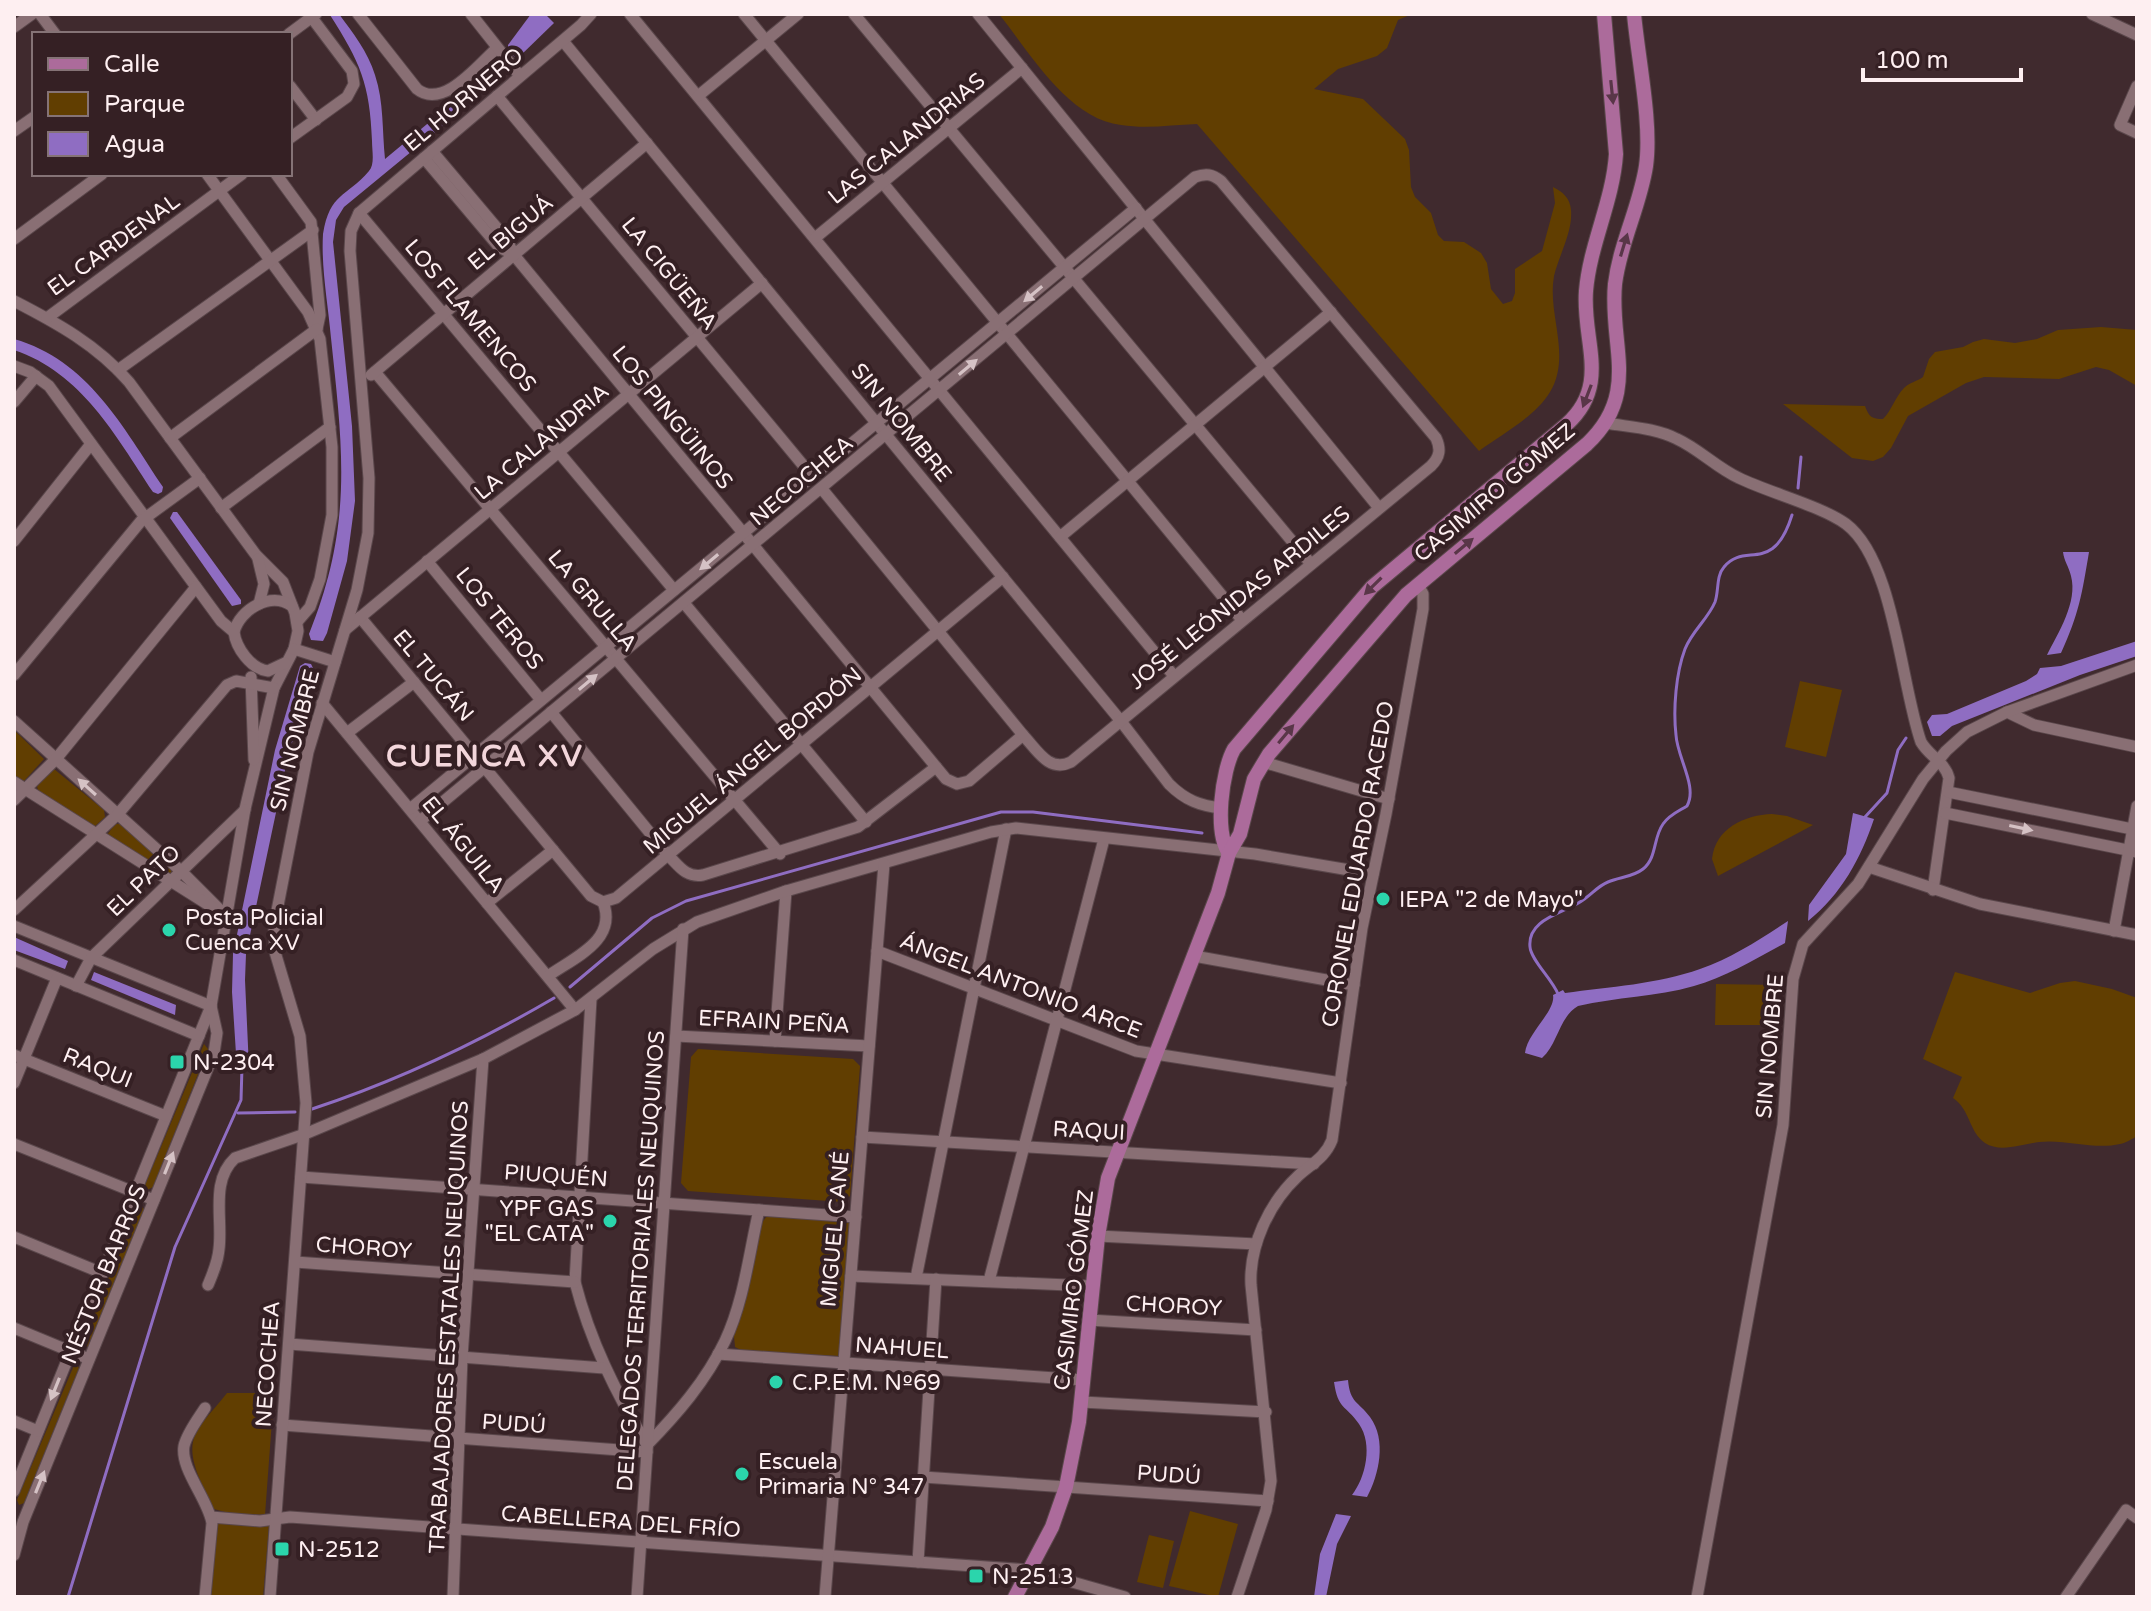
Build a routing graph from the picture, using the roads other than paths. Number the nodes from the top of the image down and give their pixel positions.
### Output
1 (32, 14) edge
2 (40, 14) edge
3 (358, 14) edge
4 (471, 14) edge
5 (591, 14) edge
6 (630, 14) edge
7 (744, 14) edge
8 (798, 14) edge
9 (854, 14) edge
10 (978, 14) edge
11 (1604, 14) edge
12 (1634, 14) edge
13 (2092, 14) edge
14 (312, 15) edge
15 (14, 27) edge
16 (54, 32) edge
17 (291, 32) edge
18 (2137, 35) edge
19 (766, 40) junction
20 (563, 41) junction
21 (497, 48) junction
22 (1022, 68) junction
23 (520, 76) junction
24 (2137, 86) edge
25 (292, 89) edge
26 (497, 96) junction
27 (698, 96) junction
28 (32, 118) edge
29 (316, 120) junction
30 (949, 128) junction
31 (14, 131) edge
32 (2137, 133) edge
33 (292, 137) edge
34 (647, 143) junction
35 (428, 154) junction
36 (99, 176) edge
37 (208, 176) edge
38 (239, 176) edge
39 (278, 176) edge
40 (883, 182) junction
41 (219, 191) junction
42 (582, 198) junction
43 (1136, 208) junction
44 (359, 213) junction
45 (1145, 220) junction
46 (313, 230) junction
47 (815, 238) junction
48 (14, 239) edge
49 (514, 255) junction
50 (270, 261) junction
51 (1065, 267) junction
52 (1075, 279) junction
53 (762, 283) junction
54 (14, 301) edge
55 (1331, 312) junction
56 (444, 313) junction
57 (47, 318) junction
58 (1587, 320) junction
59 (1617, 321) junction
60 (998, 322) junction
61 (317, 329) junction
62 (1008, 334) junction
63 (697, 337) junction
64 (14, 366) edge
65 (1265, 367) junction
66 (118, 370) junction
67 (375, 372) junction
68 (36, 376) junction
69 (930, 378) junction
70 (361, 383) junction
71 (940, 391) junction
72 (628, 394) junction
73 (14, 402) edge
74 (877, 423) junction
75 (1606, 423) junction
76 (1195, 425) junction
77 (330, 427) junction
78 (886, 435) junction
79 (170, 438) junction
80 (91, 444) junction
81 (559, 452) junction
82 (812, 476) junction
83 (200, 478) junction
84 (1128, 481) junction
85 (822, 489) junction
86 (221, 508) junction
87 (1379, 508) junction
88 (490, 509) junction
89 (145, 518) junction
90 (743, 533) junction
91 (1060, 537) junction
92 (14, 541) edge
93 (753, 546) junction
94 (256, 555) junction
95 (427, 561) junction
96 (1311, 564) junction
97 (1397, 564) junction
98 (1003, 577) junction
99 (1418, 585) junction
100 (196, 587) junction
101 (674, 590) junction
102 (684, 603) junction
103 (259, 604) junction
104 (292, 606) junction
105 (360, 617) junction
106 (1242, 620) junction
107 (297, 622) junction
108 (345, 630) junction
109 (939, 631) junction
110 (234, 632) junction
111 (606, 647) junction
112 (294, 649) junction
113 (616, 659) junction
114 (249, 661) junction
115 (285, 662) junction
116 (335, 662) junction
117 (2136, 666) edge
118 (14, 675) edge
119 (1174, 676) junction
120 (414, 682) junction
121 (251, 683) junction
122 (274, 688) junction
123 (870, 688) junction
124 (541, 700) junction
125 (322, 703) junction
126 (551, 712) junction
127 (2007, 712) junction
128 (1120, 720) junction
129 (14, 721) edge
130 (347, 733) junction
131 (1023, 735) junction
132 (801, 745) junction
133 (2137, 747) edge
134 (475, 755) junction
135 (56, 759) junction
136 (1937, 760) junction
137 (1263, 762) junction
138 (936, 767) junction
139 (485, 768) junction
140 (255, 777) junction
141 (14, 782) edge
142 (25, 790) junction
143 (1948, 792) junction
144 (1389, 799) junction
145 (14, 800) edge
146 (734, 800) junction
147 (2137, 806) edge
148 (1222, 808) junction
149 (245, 809) junction
150 (410, 809) junction
151 (1945, 813) junction
152 (118, 814) junction
153 (420, 821) junction
154 (866, 822) junction
155 (1006, 829) junction
156 (2135, 830) edge
157 (96, 836) junction
158 (1104, 839) junction
159 (553, 850) junction
160 (2133, 851) edge
161 (1229, 853) junction
162 (780, 854) junction
163 (668, 855) junction
164 (884, 864) junction
165 (1869, 867) junction
166 (182, 872) junction
167 (1373, 874) junction
168 (170, 883) junction
169 (1933, 890) junction
170 (786, 891) junction
171 (603, 902) junction
172 (487, 903) junction
173 (14, 910) edge
174 (226, 916) junction
175 (14, 926) edge
176 (683, 929) junction
177 (2114, 931) junction
178 (2137, 935) edge
179 (877, 951) junction
180 (1194, 956) junction
181 (91, 958) junction
182 (14, 960) edge
183 (548, 976) junction
184 (57, 978) junction
185 (1354, 985) junction
186 (76, 986) junction
187 (973, 987) junction
188 (591, 999) junction
189 (211, 1006) junction
190 (575, 1010) junction
191 (1056, 1021) junction
192 (199, 1036) junction
193 (676, 1036) junction
194 (775, 1041) junction
195 (869, 1046) junction
196 (1155, 1056) junction
197 (19, 1057) edge
198 (483, 1059) junction
199 (14, 1083) edge
200 (1341, 1083) junction
201 (166, 1116) junction
202 (305, 1134) junction
203 (862, 1137) junction
204 (942, 1142) junction
205 (14, 1144) edge
206 (1024, 1147) junction
207 (1117, 1152) junction
208 (1314, 1164) junction
209 (301, 1177) junction
210 (474, 1189) junction
211 (135, 1193) junction
212 (578, 1197) junction
213 (154, 1200) junction
214 (664, 1203) junction
215 (759, 1210) junction
216 (856, 1217) junction
217 (1098, 1236) junction
218 (14, 1237) edge
219 (1256, 1244) junction
220 (295, 1262) junction
221 (102, 1273) junction
222 (468, 1274) junction
223 (851, 1276) junction
224 (916, 1278) junction
225 (936, 1279) junction
226 (989, 1281) junction
227 (575, 1282) junction
228 (208, 1285) dead end
229 (1092, 1286) junction
230 (1089, 1320) junction
231 (14, 1328) edge
232 (1256, 1330) junction
233 (289, 1344) junction
234 (71, 1352) junction
235 (718, 1354) junction
236 (462, 1357) junction
237 (89, 1359) junction
238 (844, 1363) junction
239 (604, 1368) junction
240 (930, 1369) junction
241 (1084, 1380) junction
242 (1082, 1402) junction
243 (205, 1408) dead end
244 (1266, 1412) junction
245 (14, 1421) edge
246 (282, 1425) junction
247 (38, 1431) junction
248 (460, 1439) junction
249 (647, 1449) junction
250 (923, 1477) junction
251 (1066, 1487) junction
252 (14, 1491) edge
253 (1268, 1501) junction
254 (211, 1517) junction
255 (276, 1518) junction
256 (2137, 1518) edge
257 (19, 1520) edge
258 (457, 1529) junction
259 (641, 1542) junction
260 (14, 1555) edge
261 (828, 1556) junction
262 (918, 1562) junction
263 (1030, 1570) junction
264 (205, 1597) edge
265 (270, 1597) edge
266 (453, 1597) edge
267 (637, 1597) edge
268 (825, 1597) edge
269 (1015, 1597) edge
270 (1125, 1597) edge
271 (1237, 1597) edge
272 (1697, 1597) edge
273 (2066, 1597) edge

1 - 15 street
2 - 16 street
3 - 21 street, EL HORNERO
4 - 21 street
5 - 20 street, EL HORNERO
6 - 27 street
7 - 19 street
8 - 19 street
9 - 30 street
10 - 22 street
11 -> 58 main road, CASIMIRO GÓMEZ
59 -> 12 main road, CASIMIRO GÓMEZ
13 - 18 street
14 - 17 street
14 - 29 street
19 - 27 street
19 - 40 street
20 - 23 street, EL HORNERO
20 - 34 street, SIN NOMBRE
21 - 23 street
22 - 30 street, LAS CALANDRIAS
22 - 43 street
23 - 26 street, EL HORNERO
24 - 32 street
25 - 29 street
26 - 35 street, EL HORNERO
26 - 42 street, LA CIGÜEÑA
27 - 47 street
28 - 31 street
29 - 33 street
30 - 40 street, LAS CALANDRIAS
30 - 51 street
34 - 42 street, EL BIGUÁ
34 - 53 street, SIN NOMBRE
35 - 44 street, EL HORNERO
35 - 49 street, LOS PINGÜINOS
36 - 48 street
37 - 41 street
38 - 41 street, EL CARDENAL
39 - 46 street
40 - 47 street, LAS CALANDRIAS
40 - 60 street
41 - 50 street
41 - 57 street, EL CARDENAL
42 - 49 street, EL BIGUÁ
42 - 63 street, LA CIGÜEÑA
43 - 45 street
43 - 51 street, NECOCHEA
44 - 56 street, LOS FLAMENCOS
44 - 70 street, SIN NOMBRE
45 - 52 street, NECOCHEA
45 - 55 street, NECOCHEA
45 - 65 street
46 - 50 street
46 - 61 street
47 - 69 street
49 - 56 street, EL BIGUÁ
49 - 72 street, LOS PINGÜINOS
50 - 61 street
50 - 66 street
51 - 52 street
51 -> 60 street, NECOCHEA
52 - 62 street, NECOCHEA
52 - 76 street
53 - 63 street, LA CALANDRIA
53 - 74 street, SIN NOMBRE
54 - 57 street
55 - 65 street
55 - 87 street, JOSÉ LEÓNIDAS ARDILES
56 - 67 street, EL BIGUÁ
56 - 81 street, LOS FLAMENCOS
57 - 66 street
58 - 59 main road
58 -> 97 main road, CASIMIRO GÓMEZ
59 - 75 main road, CASIMIRO GÓMEZ
60 - 62 street
60 - 69 street, NECOCHEA
61 - 77 street, NÉSTOR BARROS
61 - 79 street
71 -> 62 street, NECOCHEA
62 - 84 street
63 - 72 street, LA CALANDRIA
63 - 82 street, LA CIGÜEÑA
64 - 68 street
65 - 76 street
65 - 87 street
66 - 79 street
67 - 70 street, EL BIGUÁ
67 - 88 street, LA GRULLA
68 - 73 street
68 - 80 street
69 - 71 street
69 - 74 street, NECOCHEA
70 - 108 street, SIN NOMBRE
71 - 78 street, NECOCHEA
71 - 91 street
72 - 81 street, LA CALANDRIA
72 - 90 street, LOS PINGÜINOS
74 - 78 street, SIN NOMBRE
74 - 82 street, NECOCHEA
99 -> 75 main road, CASIMIRO GÓMEZ
75 - 136 street
76 - 84 street
76 - 96 street
77 - 86 street
77 - 107 street, NÉSTOR BARROS
78 - 85 street, NECOCHEA
78 - 98 street, SIN NOMBRE
79 - 83 street
80 - 89 street
80 - 92 street
81 - 88 street, LA CALANDRIA
81 - 101 street, LOS FLAMENCOS
82 - 90 street, NECOCHEA
83 - 86 street
83 - 89 street
84 - 91 street
84 - 106 street
85 - 93 street, NECOCHEA
85 - 109 street
86 - 94 street
87 - 96 street, JOSÉ LEÓNIDAS ARDILES
88 - 95 street, LA CALANDRIA
88 - 111 street, LA GRULLA
89 - 100 street
89 - 118 street
90 - 93 street, LOS PINGÜINOS
90 -> 101 street, NECOCHEA
91 - 119 street
93 - 102 street, NECOCHEA
93 - 123 street, LOS PINGÜINOS
94 - 103 street
94 - 104 street
95 - 105 street, LA CALANDRIA
95 - 124 street, LOS TEROS
96 - 106 street, JOSÉ LEÓNIDAS ARDILES
97 - 99 main road
97 -> 148 main road, CASIMIRO GÓMEZ
98 - 109 street, MIGUEL ÁNGEL BORDÓN
98 - 128 street, SIN NOMBRE
137 -> 99 main road, CASIMIRO GÓMEZ
99 - 144 street, CORONEL EDUARDO RACEDO
100 - 110 street
100 - 135 street
101 - 111 street, NECOCHEA
102 - 113 street, NECOCHEA
102 - 132 street
103 - 104 street
103 - 110 street
104 - 107 street, NÉSTOR BARROS
105 - 108 street, LA CALANDRIA
105 - 120 street, EL TUCÁN
106 - 119 street, JOSÉ LEÓNIDAS ARDILES
107 - 112 street, NÉSTOR BARROS
108 - 116 street, SIN NOMBRE
109 - 123 street, MIGUEL ÁNGEL BORDÓN
109 - 131 street
110 - 114 street, NÉSTOR BARROS
111 - 113 street, LA GRULLA
111 - 124 street, NECOCHEA
112 - 115 street, NÉSTOR BARROS
112 - 116 street
126 -> 113 street, NECOCHEA
113 - 146 street, LA GRULLA
114 - 115 street
114 - 121 street, NÉSTOR BARROS
115 - 122 street, NÉSTOR BARROS
116 - 125 street, SIN NOMBRE
117 - 127 street, SIN NOMBRE
119 - 128 street, JOSÉ LEÓNIDAS ARDILES
120 - 130 street
120 - 134 street, EL TUCÁN
121 - 122 street
121 - 140 street, NÉSTOR BARROS
121 - 152 street
122 - 140 street, NÉSTOR BARROS
123 - 132 street, MIGUEL ÁNGEL BORDÓN
123 - 138 street, LOS PINGÜINOS
124 - 134 street, NECOCHEA
125 - 130 street, EL ÁGUILA
125 - 202 street, SIN NOMBRE
126 - 139 street, NECOCHEA
126 - 163 street
127 - 133 street
127 - 136 street, SIN NOMBRE
128 - 131 street, JOSÉ LEÓNIDAS ARDILES
128 - 148 street, SIN NOMBRE
129 - 135 street
130 - 150 street, EL ÁGUILA
131 - 138 street, LOS PINGÜINOS
132 - 146 street, MIGUEL ÁNGEL BORDÓN
132 - 154 street
134 - 139 street, EL TUCÁN
134 - 150 street, NECOCHEA
135 - 142 street
152 -> 135 street
136 - 143 street
136 - 165 street, SIN NOMBRE
137 - 144 street
137 - 161 main road, CASIMIRO GÓMEZ
138 - 154 street
139 - 153 street, NECOCHEA
139 - 159 street, EL TUCÁN
140 - 149 street, NÉSTOR BARROS
141 - 142 street
142 - 145 street
142 - 157 street
143 - 151 street
143 - 156 street
144 - 167 street, CORONEL EDUARDO RACEDO
146 - 162 street, LA GRULLA
146 - 163 street, MIGUEL ÁNGEL BORDÓN
147 - 156 street
148 - 161 main road, CASIMIRO GÓMEZ
149 - 166 street, EL PATO
149 - 174 street, NÉSTOR BARROS
150 - 153 street, EL ÁGUILA
151 -> 160 street
151 - 169 street
152 - 157 street
152 - 166 street
153 - 172 street, EL ÁGUILA
154 - 162 street
155 - 158 street
155 - 164 street
155 - 187 street
156 - 160 street
157 - 168 street
157 - 173 street
158 - 161 street
158 - 191 street
159 - 171 street, EL TUCÁN
159 - 172 street
160 - 177 street
161 - 167 street
161 - 180 main road, CASIMIRO GÓMEZ
162 - 163 street
163 - 171 street, MIGUEL ÁNGEL BORDÓN
164 - 170 street
164 - 179 street, MIGUEL CANÉ
165 - 169 street
165 - 272 street, SIN NOMBRE
166 - 168 street, EL PATO
166 - 174 street
167 - 185 street, CORONEL EDUARDO RACEDO
168 - 174 street
168 - 181 street, EL PATO
169 - 177 street
170 - 176 street
170 - 194 street
171 - 183 street
172 - 183 street, EL ÁGUILA
174 - 189 street, NÉSTOR BARROS
175 - 181 street
176 - 188 street
176 - 193 street, DELEGADOS TERRITORIALES NEUQUINOS
177 - 178 street
179 - 187 street, ÁNGEL ANTONIO ARCE
179 - 195 street, MIGUEL CANÉ
180 - 185 street
180 - 196 main road, CASIMIRO GÓMEZ
181 - 186 street, EL PATO
181 - 189 street
182 - 184 street
183 - 190 street, EL ÁGUILA
184 - 186 street
184 - 197 street
185 - 200 street, CORONEL EDUARDO RACEDO
186 - 192 street
187 - 191 street, ÁNGEL ANTONIO ARCE
187 - 204 street
188 - 190 street
188 - 212 street
189 - 192 street, NÉSTOR BARROS
213 -> 189 street, NÉSTOR BARROS
190 - 198 street
191 - 196 street, ÁNGEL ANTONIO ARCE
191 - 206 street
192 - 201 street, NÉSTOR BARROS
193 - 194 street, EFRAIN PEÑA
193 - 214 street, DELEGADOS TERRITORIALES NEUQUINOS
194 - 195 street, EFRAIN PEÑA
195 - 203 street, MIGUEL CANÉ
196 - 200 street, ÁNGEL ANTONIO ARCE
196 - 207 main road, CASIMIRO GÓMEZ
197 - 199 street
197 - 201 street, RAQUI
198 - 202 street
198 - 210 street, TRABAJADORES ESTATALES NEUQUINOS
200 - 208 street, CORONEL EDUARDO RACEDO
201 - 211 street, NÉSTOR BARROS
202 - 209 street, NECOCHEA
202 - 228 street
203 - 204 street, RAQUI
203 - 216 street, MIGUEL CANÉ
204 - 206 street, RAQUI
204 - 224 street
205 - 211 street
206 - 207 street, RAQUI
206 - 226 street
207 - 208 street, RAQUI
207 - 217 main road, CASIMIRO GÓMEZ
208 - 219 street, CORONEL EDUARDO RACEDO
209 - 210 street, PIUQUÉN
209 - 220 street, NECOCHEA
210 - 212 street, PIUQUÉN
210 - 222 street, TRABAJADORES ESTATALES NEUQUINOS
211 - 213 street
211 - 221 street, NÉSTOR BARROS
212 - 214 street, PIUQUÉN
212 - 227 street
213 - 237 street, NÉSTOR BARROS
214 - 215 street, PIUQUÉN
214 - 249 street, DELEGADOS TERRITORIALES NEUQUINOS
215 - 216 street, PIUQUÉN
215 - 235 street
216 - 223 street, MIGUEL CANÉ
217 - 219 street
217 - 229 main road, CASIMIRO GÓMEZ
218 - 221 street
219 - 232 street, CORONEL EDUARDO RACEDO
220 - 222 street, CHOROY
220 - 233 street, NECOCHEA
221 - 234 street, NÉSTOR BARROS
222 - 227 street, CHOROY
222 - 236 street, TRABAJADORES ESTATALES NEUQUINOS
223 - 224 street
223 - 238 street, MIGUEL CANÉ
224 - 225 street
225 - 226 street
225 - 240 street
226 - 229 street
227 - 239 street
229 - 230 main road, CASIMIRO GÓMEZ
230 - 232 street, CHOROY
230 - 241 main road, CASIMIRO GÓMEZ
231 - 234 street
232 - 244 street, CORONEL EDUARDO RACEDO
233 - 236 street
233 - 246 street, NECOCHEA
234 - 237 street
234 -> 247 street, NÉSTOR BARROS
235 - 238 street, NAHUEL
235 - 249 street
236 - 239 street
236 - 248 street, TRABAJADORES ESTATALES NEUQUINOS
257 -> 237 street, NÉSTOR BARROS
238 - 240 street, NAHUEL
238 - 261 street, MIGUEL CANÉ
239 - 249 street
240 - 241 street, NAHUEL
240 - 250 street
241 - 242 main road, CASIMIRO GÓMEZ
242 - 244 street
242 - 251 main road, CASIMIRO GÓMEZ
243 - 254 street
244 - 253 street, CORONEL EDUARDO RACEDO
245 - 247 street
246 - 248 street, PUDÚ
246 - 255 street, NECOCHEA
247 - 252 street, NÉSTOR BARROS
248 - 249 street, PUDÚ
248 - 258 street, TRABAJADORES ESTATALES NEUQUINOS
249 - 259 street, DELEGADOS TERRITORIALES NEUQUINOS
250 - 251 street, PUDÚ
250 - 262 street
251 - 253 street, PUDÚ
251 - 263 main road, CASIMIRO GÓMEZ
253 - 271 street, CORONEL EDUARDO RACEDO
254 - 255 street, CABELLERA DEL FRÍO
254 - 264 street
255 - 258 street, CABELLERA DEL FRÍO
255 - 265 street, NECOCHEA
256 - 273 street
257 - 260 street, NÉSTOR BARROS
258 - 259 street, CABELLERA DEL FRÍO
258 - 266 street, TRABAJADORES ESTATALES NEUQUINOS
259 - 261 street, CABELLERA DEL FRÍO
259 - 267 street, DELEGADOS TERRITORIALES NEUQUINOS
261 - 262 street, CABELLERA DEL FRÍO
261 - 268 street, MIGUEL CANÉ
262 - 263 street, CABELLERA DEL FRÍO
263 - 269 main road, CASIMIRO GÓMEZ
263 - 270 street, CABELLERA DEL FRÍO

